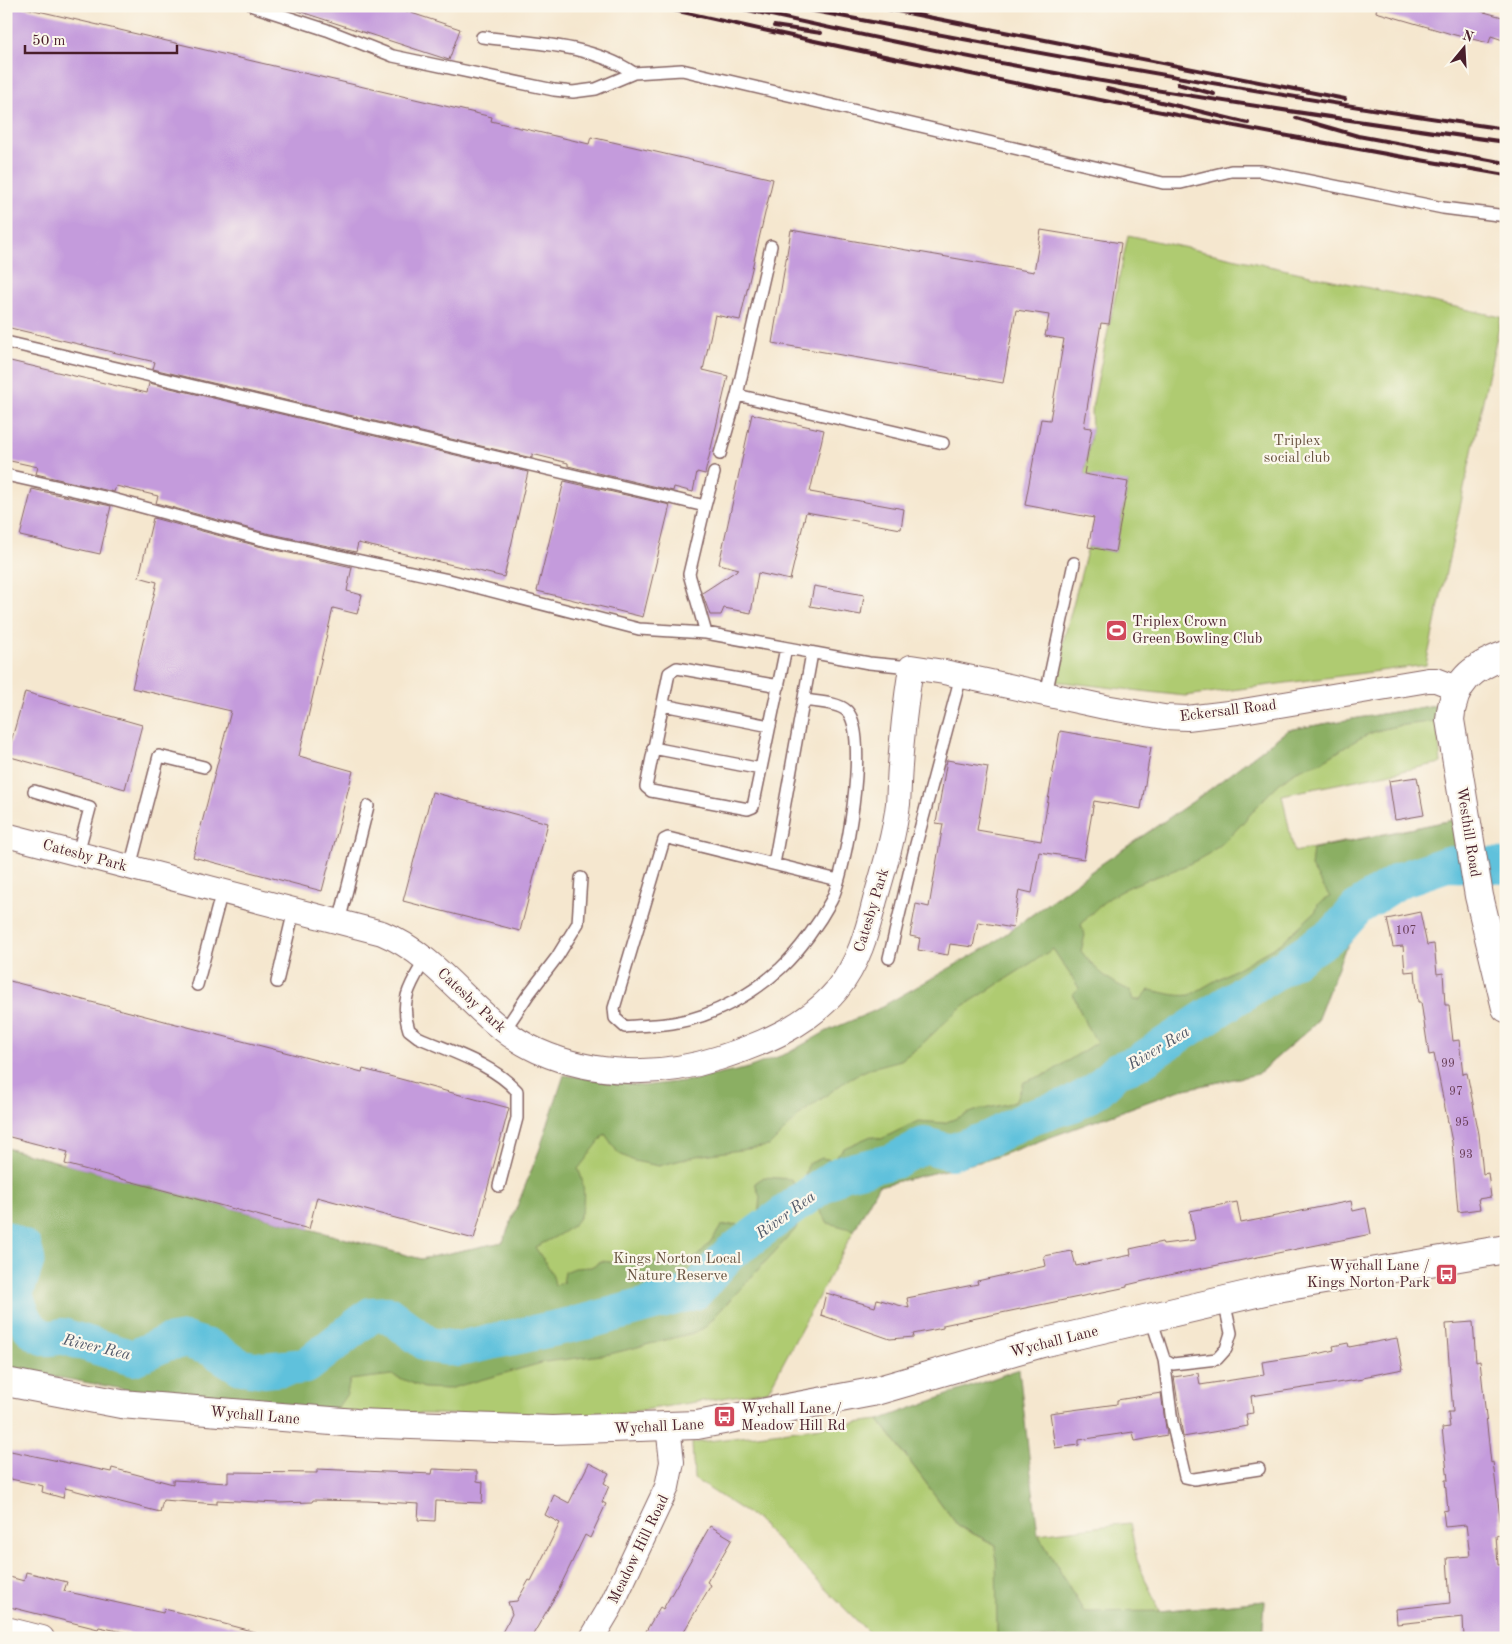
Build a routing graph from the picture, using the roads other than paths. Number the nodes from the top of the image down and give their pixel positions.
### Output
1 (253, 6) edge
2 (482, 37) dead end
3 (634, 73) junction
4 (1506, 216) edge
5 (771, 246) dead end
6 (6, 342) edge
7 (737, 395) junction
8 (943, 443) dead end
9 (720, 454) dead end
10 (714, 473) dead end
11 (6, 475) edge
12 (705, 506) junction
13 (1074, 562) dead end
14 (706, 633) junction
15 (786, 648) junction
16 (812, 653) junction
17 (1494, 661) edge
18 (911, 667) junction
19 (962, 676) junction
20 (779, 686) junction
21 (1457, 688) junction
22 (1046, 694) junction
23 (804, 700) junction
24 (663, 705) junction
25 (770, 726) junction
26 (653, 748) junction
27 (204, 767) dead end
28 (761, 769) junction
29 (34, 791) dead end
30 (368, 806) dead end
31 (6, 834) edge
32 (78, 853) junction
33 (774, 864) junction
34 (130, 867) junction
35 (581, 878) dead end
36 (838, 880) junction
37 (222, 891) junction
38 (294, 910) junction
39 (339, 922) junction
40 (426, 958) junction
41 (889, 958) dead end
42 (277, 982) dead end
43 (198, 985) dead end
44 (1506, 1008) edge
45 (504, 1031) junction
46 (499, 1186) dead end
47 (1506, 1249) edge
48 (1224, 1301) junction
49 (1151, 1318) junction
50 (1164, 1359) junction
51 (6, 1382) edge
52 (668, 1426) junction
53 (1259, 1469) dead end
54 (6, 1629) edge
55 (42, 1638) edge
56 (592, 1638) edge

1 - 3 lane
2 - 3 lane
3 - 4 lane
5 - 7 lane
6 - 12 lane
7 - 8 lane
7 - 9 lane
10 - 12 lane
11 - 14 lane
12 - 14 lane
13 - 22 lane
14 - 15 lane
15 - 16 lane
15 - 20 lane
16 - 18 lane
16 - 23 lane
17 - 21 street
18 - 19 street, Eckersall Road
18 - 45 street, Catesby Park
19 - 22 street, Eckersall Road
19 - 41 lane
20 - 24 lane
20 - 25 lane
21 - 22 street, Eckersall Road
21 - 44 street, Westhill Road
23 - 33 lane
23 - 36 lane
24 - 25 lane
24 - 26 lane
25 - 28 lane
26 - 28 lane
26 - 28 lane
27 - 34 lane
29 - 32 lane
30 - 39 lane
31 - 32 street, Catesby Park
32 - 34 street, Catesby Park
33 - 36 lane
33 - 36 lane
34 - 37 street, Catesby Park
35 - 45 lane
37 - 38 street, Catesby Park
37 - 43 lane
38 - 39 street, Catesby Park
38 - 42 lane
39 - 40 street, Catesby Park
40 - 45 street, Catesby Park
40 - 46 lane
47 - 48 street, Wychall Lane
48 - 49 street, Wychall Lane
48 - 50 lane
49 - 50 lane
49 - 52 street, Wychall Lane
50 - 53 lane
51 - 52 street, Wychall Lane
52 - 56 street, Meadow Hill Road
54 - 55 street

